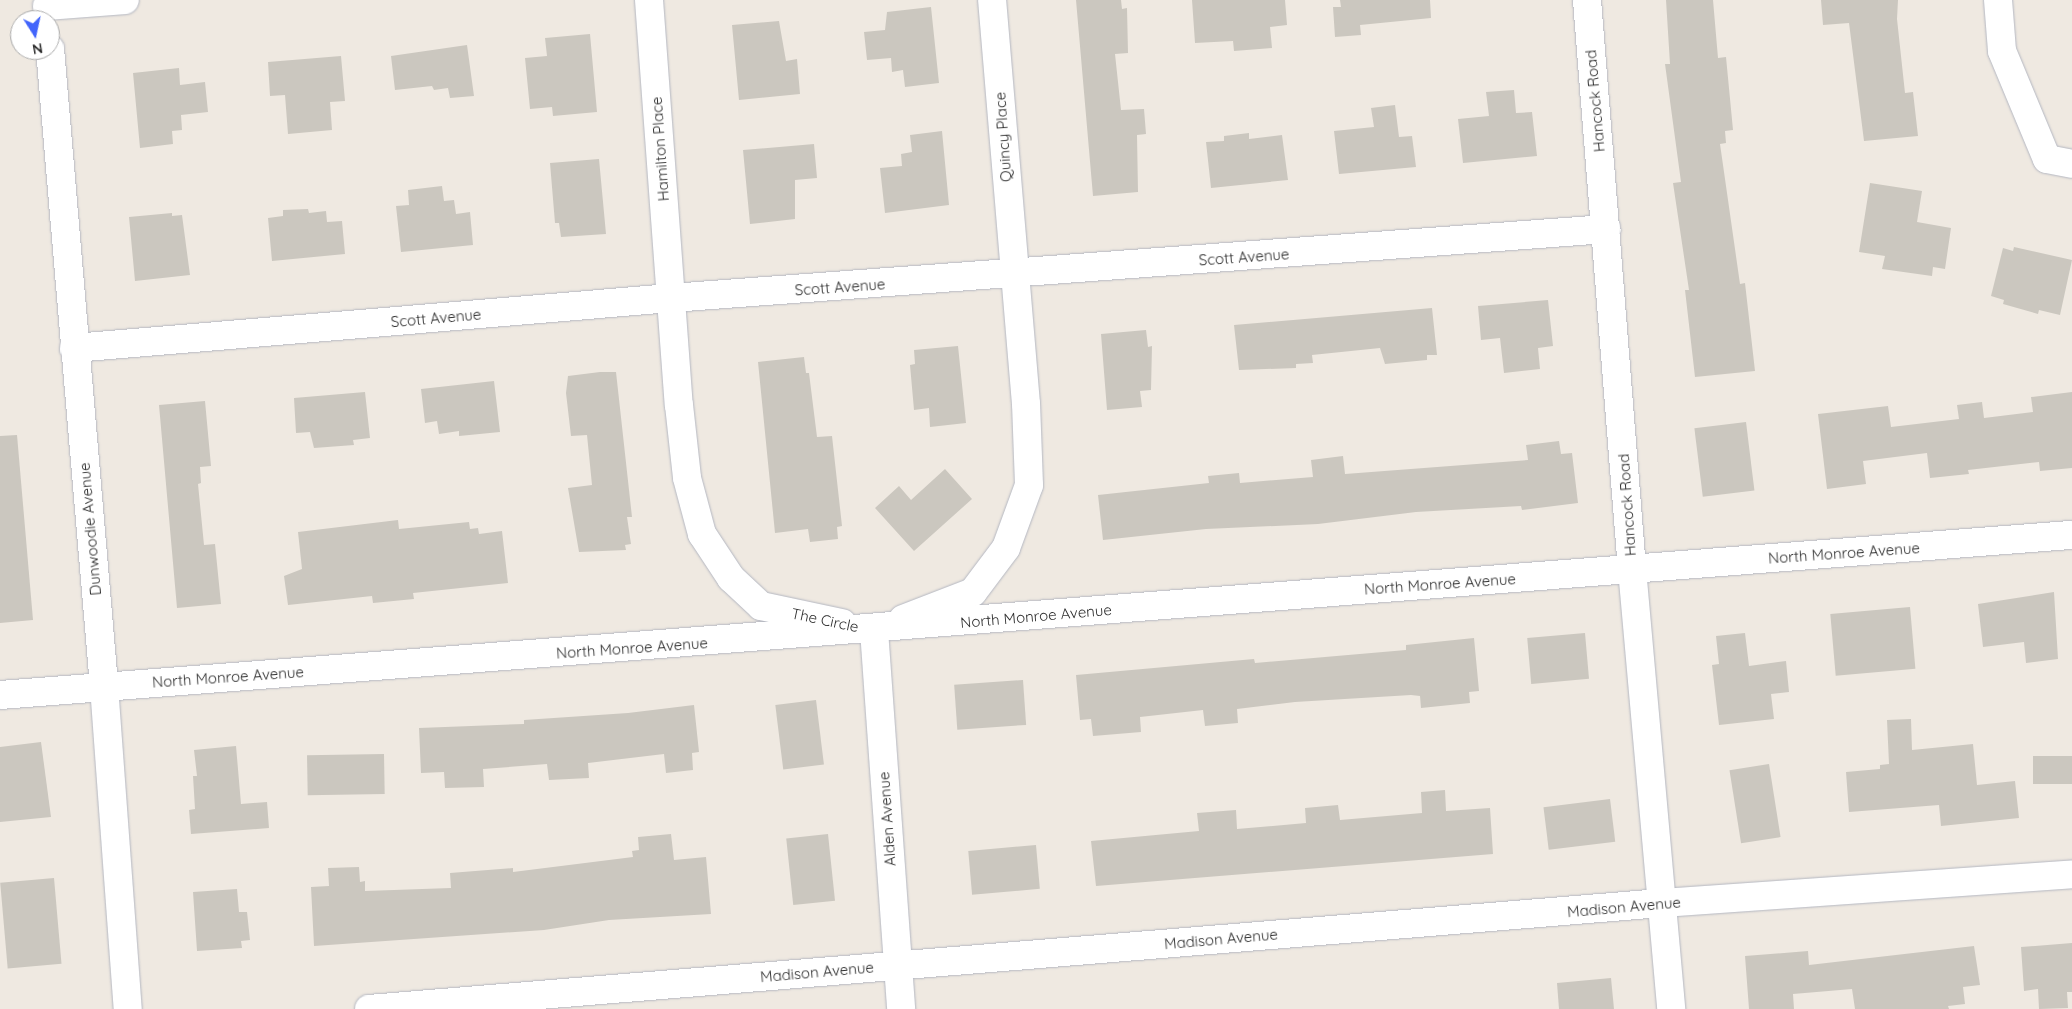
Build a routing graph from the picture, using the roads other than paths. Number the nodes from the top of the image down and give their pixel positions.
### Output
1 (125, 0) edge
2 (649, 0) edge
3 (992, 0) edge
4 (1587, 0) edge
5 (1998, 0) edge
6 (47, 9) edge
7 (51, 60) edge
8 (2072, 164) edge
9 (1606, 229) junction
10 (1013, 275) junction
11 (671, 298) junction
12 (74, 348) junction
13 (2072, 535) edge
14 (1632, 569) junction
15 (874, 630) junction
16 (104, 686) junction
17 (0, 695) edge
18 (2072, 874) edge
19 (1662, 904) junction
20 (898, 965) junction
21 (128, 1009) edge
22 (369, 1009) edge
23 (901, 1009) edge
24 (1671, 1009) edge

1 - 6 street
2 - 11 street, Hamilton Place
3 - 10 street, Quincy Place
4 - 9 street, Hancock Road
5 - 8 street
7 - 12 street, Dunwoodie Avenue
9 - 10 street, Scott Avenue
9 - 14 street, Hancock Road
10 - 11 street, Scott Avenue
10 - 15 street, The Circle
11 - 12 street, Scott Avenue
11 - 15 street, The Circle
12 - 16 street, Dunwoodie Avenue
13 - 14 street, North Monroe Avenue
14 - 15 street, North Monroe Avenue
14 - 19 street, Hancock Road
15 - 16 street, North Monroe Avenue
15 - 20 street, Alden Avenue
16 - 17 street, North Monroe Avenue
16 - 21 street, Dunwoodie Avenue
18 - 19 street, Madison Avenue
19 - 20 street, Madison Avenue
19 - 24 street, Hancock Road
20 - 22 street, Madison Avenue
20 - 23 street, Alden Avenue

